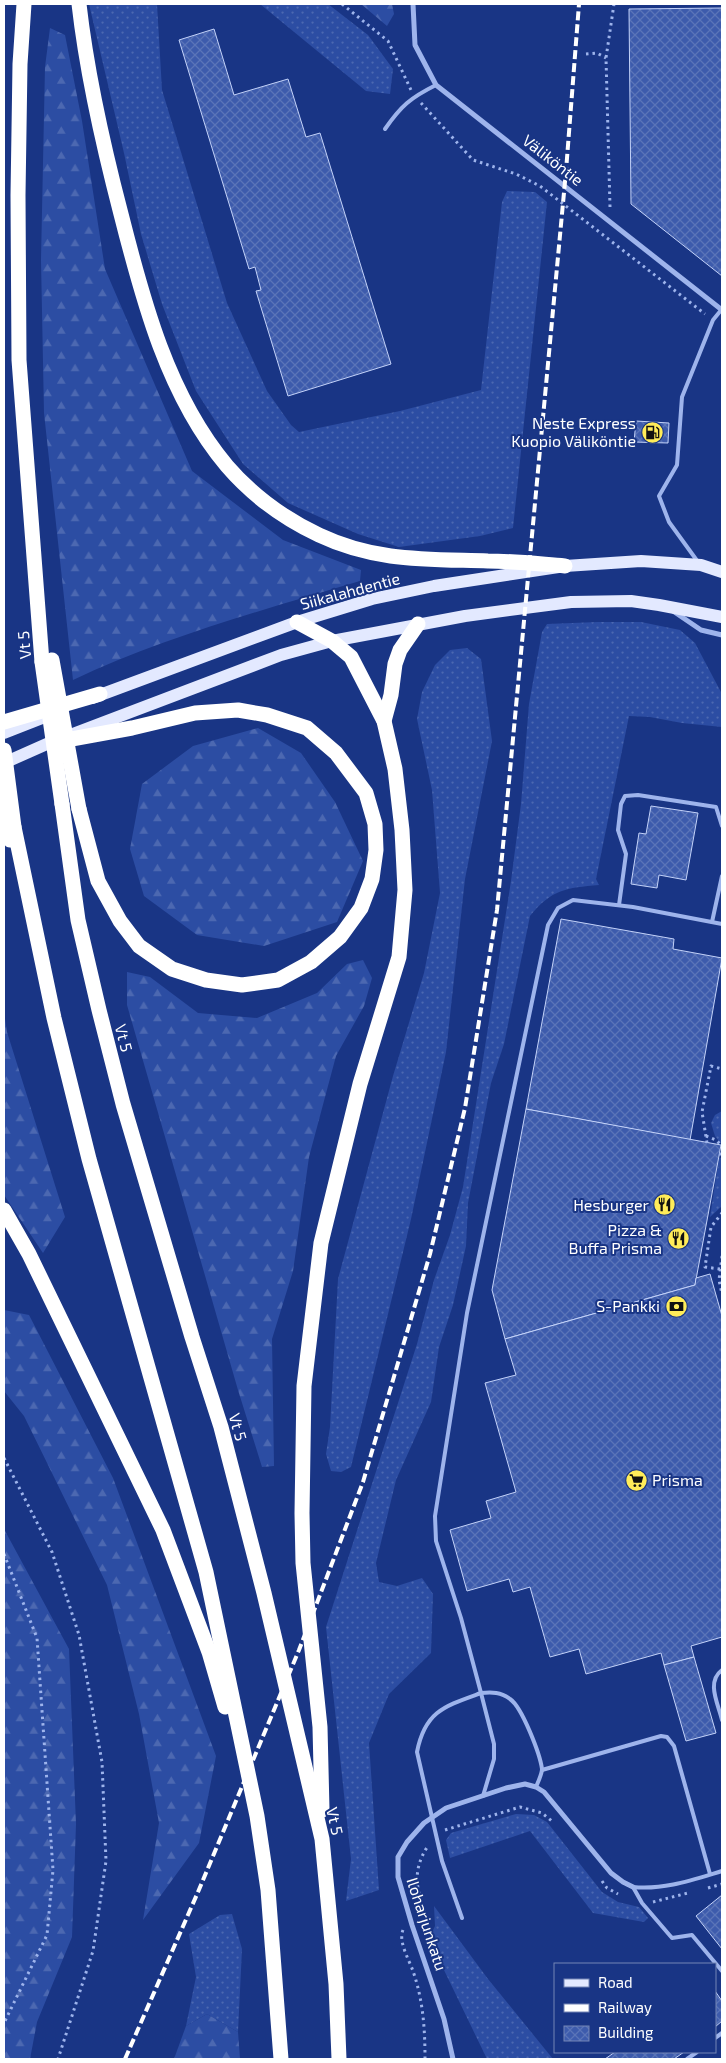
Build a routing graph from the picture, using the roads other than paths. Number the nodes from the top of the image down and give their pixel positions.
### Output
1 (24, 4) edge
2 (79, 4) edge
3 (413, 4) edge
4 (436, 85) junction
5 (385, 129) dead end
6 (722, 310) edge
7 (565, 566) junction
8 (700, 566) junction
9 (722, 572) edge
10 (664, 606) junction
11 (722, 617) edge
12 (297, 622) junction
13 (418, 624) junction
14 (722, 635) edge
15 (332, 641) junction
16 (47, 661) junction
17 (100, 694) junction
18 (384, 721) junction
19 (4, 722) edge
20 (4, 733) edge
21 (49, 744) junction
22 (4, 750) edge
23 (4, 762) edge
24 (8, 823) edge
25 (722, 826) edge
26 (722, 876) edge
27 (619, 905) junction
28 (712, 922) junction
29 (722, 924) edge
30 (4, 1210) edge
31 (722, 1670) edge
32 (481, 1693) junction
33 (722, 1720) edge
34 (542, 1770) junction
35 (536, 1787) junction
36 (483, 1796) junction
37 (257, 1816) junction
38 (432, 1818) junction
39 (322, 1839) junction
40 (722, 1871) edge
41 (710, 1874) junction
42 (633, 1887) junction
43 (462, 1918) dead end
44 (716, 1963) edge
45 (281, 2059) edge
46 (339, 2059) edge
47 (453, 2059) edge

1 - 16 highway, Vt 5
2 - 7 highway
3 - 4 street, Väliköntie
4 - 5 lane
4 - 6 street, Väliköntie
6 - 8 lane
7 - 8 main road, Siikalahdentie
7 - 12 main road, Siikalahdentie
8 - 9 main road, Siikalahdentie
10 - 11 main road
10 - 13 main road
10 - 14 street
12 - 15 highway
12 - 17 main road, Siikalahdentie
13 - 15 main road
13 - 18 highway
15 - 18 highway
15 - 21 main road
16 - 21 highway, bridge
16 - 39 highway, Vt 5, bridge
17 - 19 highway
17 - 20 main road, Siikalahdentie
18 - 39 highway
21 - 23 main road
22 - 24 highway, bridge
24 - 37 highway
25 - 27 lane
26 - 28 lane
27 - 28 lane
27 - 32 lane
28 - 29 lane
30 - 37 highway
31 - 33 lane
32 - 34 lane
32 - 36 lane
32 - 38 lane
34 - 35 lane
34 - 41 lane
35 - 36 street, Iloharjunkatu
35 - 42 street
36 - 38 street, Iloharjunkatu
37 - 45 highway
38 - 43 lane
38 - 47 street, Iloharjunkatu
39 - 46 highway, Vt 5
40 - 41 lane
41 - 42 lane
42 - 44 lane

